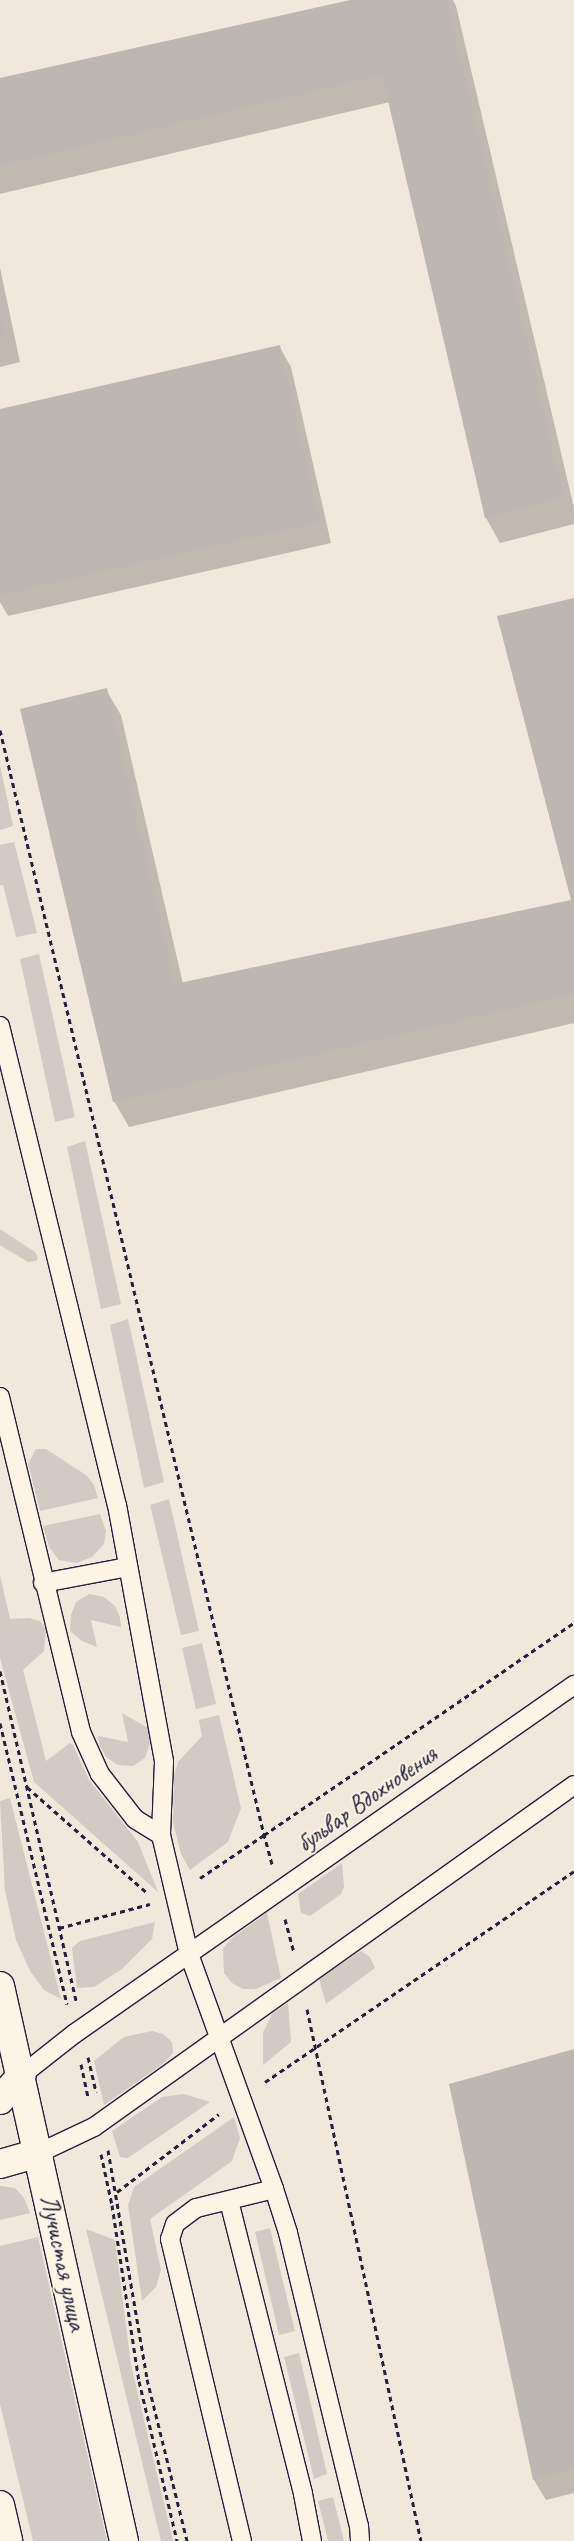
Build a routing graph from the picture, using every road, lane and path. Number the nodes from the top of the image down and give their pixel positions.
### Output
1 (0, 730) edge
2 (0, 1026) edge
3 (0, 1397) edge
4 (128, 1567) junction
5 (43, 1583) junction
6 (574, 1685) edge
7 (574, 1785) edge
8 (25, 1786) dead end
9 (161, 1835) junction
10 (574, 1871) edge
11 (177, 1894) junction
12 (158, 1902) junction
13 (59, 1928) dead end
14 (189, 1954) junction
15 (0, 1986) edge
16 (219, 2036) junction
17 (315, 2049) junction
18 (22, 2075) junction
19 (241, 2097) junction
20 (0, 2100) edge
21 (39, 2153) junction
22 (0, 2164) edge
23 (274, 2189) junction
24 (117, 2192) dead end
25 (229, 2201) junction
26 (0, 2505) edge
27 (8, 2541) edge
28 (124, 2541) edge
29 (242, 2541) edge
30 (312, 2541) edge
31 (360, 2541) edge
32 (421, 2541) edge

1 - 11 path
2 - 4 lane
3 - 5 lane
4 - 5 lane
4 - 9 lane
5 - 9 lane
6 - 14 lane, бульвар Вдохновения
7 - 16 lane
8 - 12 path
9 - 11 lane
10 - 17 path
11 - 12 path
11 - 14 lane
12 - 13 path
14 - 16 lane
14 - 18 lane, бульвар Вдохновения
15 - 18 main road, Лучистая улица
16 - 19 lane
16 - 21 lane
17 - 19 path
17 - 32 path
18 - 20 main road
18 - 21 main road, Лучистая улица
19 - 23 lane
19 - 24 path
21 - 22 main road
21 - 28 main road, Лучистая улица
23 - 25 lane
23 - 31 lane
25 - 29 lane
25 - 30 lane
26 - 27 main road

